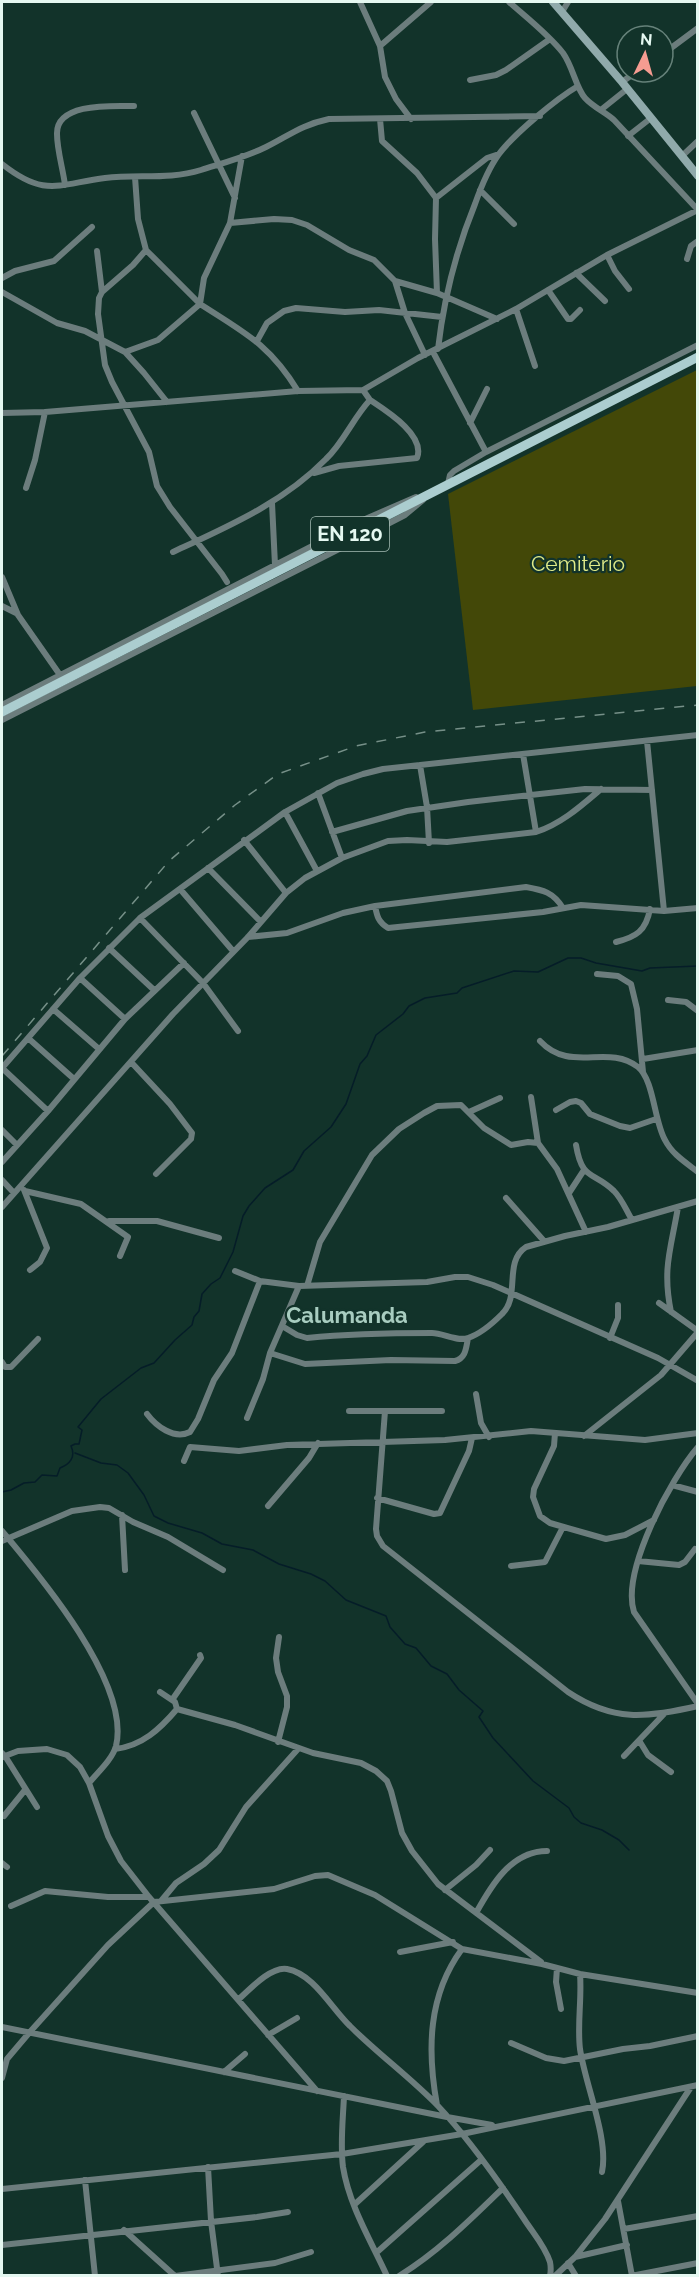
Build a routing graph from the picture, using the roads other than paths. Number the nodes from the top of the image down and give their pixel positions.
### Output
1 (360, 2) edge
2 (431, 2) edge
3 (509, 2) edge
4 (553, 2) edge
5 (568, 2) edge
6 (562, 12) junction
7 (698, 28) edge
8 (550, 39) junction
9 (675, 45) edge
10 (380, 46) junction
11 (470, 80) dead end
12 (624, 85) junction
13 (578, 86) junction
14 (134, 106) dead end
15 (602, 109) junction
16 (194, 113) dead end
17 (540, 116) junction
18 (651, 118) junction
19 (380, 119) junction
20 (411, 119) junction
21 (628, 136) junction
22 (698, 141) edge
23 (499, 154) junction
24 (242, 156) junction
25 (682, 156) junction
26 (2, 164) edge
27 (219, 164) junction
28 (698, 176) edge
29 (135, 177) junction
30 (65, 185) junction
31 (480, 190) junction
32 (436, 198) junction
33 (236, 199) junction
34 (230, 223) junction
35 (514, 224) dead end
36 (92, 227) dead end
37 (698, 241) edge
38 (146, 250) junction
39 (97, 251) dead end
40 (607, 255) junction
41 (687, 259) dead end
42 (576, 273) junction
43 (2, 278) edge
44 (395, 280) junction
45 (629, 289) dead end
46 (548, 291) junction
47 (2, 292) edge
48 (102, 292) junction
49 (437, 293) junction
50 (445, 297) junction
51 (605, 300) dead end
52 (200, 304) junction
53 (516, 309) junction
54 (580, 310) dead end
55 (405, 313) junction
56 (442, 317) junction
57 (497, 319) junction
58 (102, 339) junction
59 (257, 341) junction
60 (698, 345) edge
61 (435, 350) junction
62 (124, 352) junction
63 (424, 355) junction
64 (698, 357) edge
65 (535, 366) dead end
66 (487, 389) dead end
67 (363, 390) junction
68 (298, 391) junction
69 (370, 400) junction
70 (167, 402) junction
71 (126, 407) junction
72 (45, 412) junction
73 (2, 413) edge
74 (470, 423) junction
75 (486, 452) junction
76 (308, 476) junction
77 (448, 484) junction
78 (26, 488) dead end
79 (436, 490) junction
80 (272, 503) junction
81 (196, 541) junction
82 (173, 552) dead end
83 (275, 565) junction
84 (2, 577) edge
85 (227, 582) dead end
86 (2, 606) edge
87 (18, 615) junction
88 (60, 675) junction
89 (2, 705) edge
90 (2, 712) edge
91 (2, 720) edge
92 (698, 735) edge
93 (647, 741) junction
94 (523, 754) junction
95 (420, 765) junction
96 (601, 789) junction
97 (652, 790) junction
98 (318, 793) junction
99 (529, 795) junction
100 (427, 807) junction
101 (285, 812) junction
102 (332, 832) junction
103 (536, 832) junction
104 (244, 840) junction
105 (429, 843) junction
106 (342, 858) junction
107 (208, 868) junction
108 (317, 871) junction
109 (180, 889) junction
110 (286, 893) junction
111 (375, 906) junction
112 (563, 908) junction
113 (698, 908) edge
114 (650, 909) junction
115 (664, 911) junction
116 (140, 918) junction
117 (261, 922) junction
118 (248, 937) junction
119 (616, 942) dead end
120 (109, 948) junction
121 (233, 951) junction
122 (184, 963) junction
123 (597, 974) dead end
124 (80, 978) junction
125 (203, 983) junction
126 (154, 990) junction
127 (668, 1000) dead end
128 (53, 1009) junction
129 (698, 1011) edge
130 (125, 1019) junction
131 (238, 1030) dead end
132 (28, 1038) junction
133 (540, 1041) dead end
134 (99, 1049) junction
135 (698, 1050) edge
136 (643, 1059) junction
137 (131, 1062) junction
138 (2, 1068) edge
139 (643, 1072) junction
140 (74, 1079) junction
141 (531, 1097) dead end
142 (500, 1098) dead end
143 (556, 1110) dead end
144 (48, 1112) junction
145 (470, 1112) junction
146 (656, 1119) junction
147 (2, 1130) edge
148 (538, 1143) junction
149 (16, 1144) junction
150 (576, 1145) dead end
151 (2, 1162) edge
152 (584, 1170) junction
153 (698, 1172) edge
154 (156, 1174) dead end
155 (2, 1180) edge
156 (23, 1188) junction
157 (14, 1193) junction
158 (569, 1193) junction
159 (506, 1198) dead end
160 (698, 1201) edge
161 (2, 1207) edge
162 (678, 1207) junction
163 (632, 1220) junction
164 (108, 1221) junction
165 (586, 1232) junction
166 (219, 1238) dead end
167 (544, 1241) junction
168 (120, 1256) dead end
169 (30, 1270) dead end
170 (235, 1271) dead end
171 (260, 1281) junction
172 (299, 1286) junction
173 (307, 1286) junction
174 (511, 1294) junction
175 (659, 1303) dead end
176 (618, 1305) dead end
177 (671, 1312) junction
178 (282, 1326) junction
179 (698, 1332) edge
180 (468, 1338) junction
181 (610, 1338) junction
182 (38, 1339) dead end
183 (270, 1353) junction
184 (2, 1362) edge
185 (670, 1365) junction
186 (698, 1381) edge
187 (476, 1394) dead end
188 (349, 1411) dead end
189 (385, 1411) junction
190 (442, 1411) dead end
191 (147, 1414) dead end
192 (248, 1418) dead end
193 (190, 1432) junction
194 (555, 1433) junction
195 (698, 1433) edge
196 (584, 1436) junction
197 (489, 1437) junction
198 (472, 1438) junction
199 (318, 1443) junction
200 (382, 1443) junction
201 (193, 1446) junction
202 (698, 1447) edge
203 (184, 1461) dead end
204 (672, 1485) junction
205 (698, 1492) edge
206 (377, 1498) junction
207 (268, 1506) dead end
208 (122, 1515) junction
209 (654, 1520) junction
210 (563, 1527) junction
211 (2, 1531) edge
212 (5, 1540) edge
213 (695, 1549) dead end
214 (638, 1561) junction
215 (511, 1566) dead end
216 (125, 1570) dead end
217 (224, 1570) dead end
218 (279, 1636) dead end
219 (200, 1655) dead end
220 (160, 1692) dead end
221 (172, 1700) junction
222 (698, 1705) edge
223 (177, 1709) junction
224 (664, 1714) junction
225 (278, 1742) junction
226 (640, 1742) junction
227 (115, 1749) junction
228 (298, 1749) junction
229 (3, 1755) edge
230 (624, 1756) dead end
231 (671, 1772) dead end
232 (89, 1784) junction
233 (25, 1790) junction
234 (37, 1807) dead end
235 (4, 1816) dead end
236 (490, 1850) dead end
237 (547, 1851) dead end
238 (445, 1890) junction
239 (151, 1900) junction
240 (161, 1901) junction
241 (11, 1906) dead end
242 (476, 1913) junction
243 (453, 1942) junction
244 (462, 1949) junction
245 (400, 1952) dead end
246 (542, 1964) junction
247 (557, 1968) junction
248 (580, 1974) junction
249 (698, 1993) edge
250 (238, 2000) junction
251 (561, 2009) dead end
252 (297, 2018) dead end
253 (2, 2027) edge
254 (13, 2030) junction
255 (29, 2033) junction
256 (2, 2034) edge
257 (268, 2035) junction
258 (698, 2036) edge
259 (511, 2043) dead end
260 (245, 2054) dead end
261 (582, 2056) junction
262 (224, 2072) junction
263 (2, 2078) edge
264 (694, 2086) edge
265 (317, 2091) junction
266 (344, 2096) junction
267 (438, 2106) junction
268 (595, 2106) junction
269 (447, 2117) junction
270 (499, 2125) junction
271 (462, 2134) junction
272 (426, 2139) junction
273 (342, 2154) junction
274 (481, 2160) junction
275 (208, 2167) junction
276 (602, 2172) dead end
277 (85, 2180) junction
278 (503, 2188) junction
279 (2, 2189) edge
280 (618, 2202) junction
281 (354, 2205) junction
282 (288, 2211) dead end
283 (698, 2216) edge
284 (211, 2221) junction
285 (624, 2229) junction
286 (124, 2230) junction
287 (90, 2235) junction
288 (2, 2245) edge
289 (627, 2245) junction
290 (311, 2252) dead end
291 (376, 2253) junction
292 (575, 2257) junction
293 (698, 2263) edge
294 (568, 2264) junction
295 (218, 2273) edge
296 (632, 2275) edge
297 (94, 2276) edge
298 (175, 2276) edge
299 (387, 2276) edge
300 (399, 2276) edge
301 (550, 2276) edge
302 (555, 2276) edge
303 (576, 2276) edge

1 - 10 street
2 - 10 street
3 - 8 street
4 - 6 street
5 - 6 street
6 - 12 street
7 - 9 street
8 - 11 street
8 - 13 street
10 - 20 street
12 - 15 street
12 - 18 street
13 - 15 street
13 - 17 street
14 - 30 street
15 - 21 street
16 - 27 street
17 - 20 street
17 - 23 street
18 - 21 street
18 - 25 street
19 - 20 street
19 - 24 street
19 - 32 street
21 - 40 street
22 - 25 street
23 - 31 street
23 - 32 street
24 - 27 street
24 - 33 street
25 - 28 street
26 - 30 street
27 - 29 street
27 - 33 street
29 - 30 street
29 - 38 street
31 - 35 street
31 - 50 street
32 - 49 street
33 - 34 street
34 - 44 street
34 - 52 street
36 - 43 street
37 - 41 street
38 - 48 street
38 - 52 street
39 - 48 street
40 - 42 street
40 - 45 street
42 - 46 street
42 - 51 street
44 - 49 street
44 - 55 street
46 - 53 street
46 - 54 street
47 - 58 street
48 - 58 street
49 - 50 street
50 - 56 street
50 - 57 street
52 - 59 street
52 - 62 street
53 - 57 street
53 - 65 street
55 - 56 street
55 - 59 street
55 - 63 street
56 - 61 street
57 - 61 street
58 - 62 street
58 - 71 street
59 - 68 street
60 - 75 street
61 - 63 street
61 - 74 street
62 - 70 street
63 - 67 street
64 - 77 main road, EN 120
66 - 74 street
67 - 68 street
67 - 69 street
68 - 70 street
69 - 76 street
69 - 76 street
70 - 71 street
71 - 72 street
71 - 81 street
72 - 73 street
72 - 78 street
74 - 75 street
75 - 77 street
76 - 80 street
77 - 79 main road, EN 120
79 - 83 street
79 - 90 main road, EN 120
79 - 91 street
80 - 81 street
80 - 83 street
81 - 82 street
81 - 85 street
83 - 88 street
84 - 87 street
86 - 87 street
87 - 88 street
88 - 89 street
92 - 93 street
93 - 94 street
93 - 97 street
94 - 95 street
94 - 99 street
95 - 98 street
95 - 100 street
96 - 97 street
96 - 99 street
96 - 103 street
97 - 115 street
98 - 101 street
98 - 102 street
99 - 100 street
99 - 103 street
100 - 102 street
100 - 105 street
101 - 104 street
101 - 108 street
102 - 106 street
103 - 105 street
104 - 107 street
104 - 110 street
105 - 106 street
106 - 108 street
107 - 109 street
107 - 117 street
108 - 110 street
109 - 116 street
109 - 121 street
110 - 117 street
111 - 112 street
111 - 112 street
111 - 118 street
112 - 114 street
113 - 115 street
114 - 115 street
114 - 119 street
116 - 120 street
116 - 122 street
117 - 118 street
118 - 121 street
120 - 124 street
120 - 126 street
121 - 125 street
122 - 125 street
122 - 126 street
123 - 136 street
124 - 128 street
124 - 130 street
125 - 131 street
125 - 137 street
126 - 130 street
127 - 129 street
128 - 132 street
128 - 134 street
130 - 134 street
132 - 138 street
132 - 140 street
133 - 139 street
134 - 140 street
135 - 136 street
136 - 139 street
137 - 154 street
137 - 156 street
138 - 144 street
139 - 146 street
140 - 144 street
141 - 148 street
142 - 145 street
143 - 146 street
144 - 149 street
145 - 148 street
145 - 173 street
146 - 153 street
147 - 149 street
148 - 158 street
149 - 151 street
150 - 152 street
152 - 158 street
152 - 163 street
155 - 157 street
156 - 157 street
156 - 164 street
156 - 169 street
157 - 161 street
158 - 165 street
159 - 167 street
160 - 162 street
162 - 163 street
162 - 177 street
163 - 165 street
164 - 166 street
164 - 168 street
165 - 167 street
167 - 174 street
170 - 171 street
171 - 172 street
171 - 193 street
172 - 173 street
172 - 178 street
173 - 174 street
174 - 180 street
174 - 181 street
175 - 177 street
176 - 181 street
177 - 179 street
178 - 180 street
178 - 183 street
179 - 185 street
180 - 183 street
181 - 185 street
182 - 184 street
183 - 192 street
185 - 186 street
185 - 196 street
187 - 197 street
188 - 189 street
189 - 190 street
189 - 200 street
191 - 193 street
193 - 201 street
194 - 196 street
194 - 197 street
194 - 210 street
195 - 196 street
197 - 198 street
198 - 200 street
198 - 206 street
199 - 200 street
199 - 201 street
199 - 207 street
200 - 206 street
201 - 203 street
202 - 204 street
204 - 205 street
204 - 209 street
206 - 224 street
208 - 212 street
208 - 216 street
208 - 217 street
209 - 210 street
209 - 214 street
210 - 215 street
211 - 212 street
212 - 227 street
213 - 214 street
214 - 222 street
218 - 225 street
219 - 221 street
220 - 221 street
221 - 223 street
222 - 224 street
223 - 225 street
223 - 227 street
224 - 226 street
225 - 228 street
226 - 230 street
226 - 231 street
227 - 232 street
228 - 238 street
228 - 240 street
229 - 232 street
229 - 233 street
232 - 239 street
233 - 234 street
233 - 235 street
236 - 238 street
237 - 242 street
238 - 242 street
239 - 240 street
239 - 241 street
239 - 250 street
239 - 255 street
240 - 243 street
242 - 246 street
243 - 244 street
243 - 245 street
244 - 246 street
244 - 267 street
246 - 247 street
247 - 248 street
247 - 251 street
248 - 249 street
248 - 261 street
250 - 257 street
250 - 267 street
252 - 257 street
253 - 254 street
254 - 255 street
254 - 256 street
255 - 262 street
255 - 263 street
257 - 265 street
258 - 261 street
259 - 261 street
260 - 262 street
261 - 268 street
262 - 265 street
264 - 268 street
264 - 280 street
265 - 266 street
266 - 269 street
266 - 273 street
267 - 269 street
268 - 270 street
268 - 276 street
269 - 270 street
269 - 271 street
270 - 271 street
271 - 272 street
271 - 274 street
272 - 273 street
272 - 281 street
273 - 275 street
273 - 281 street
274 - 278 street
274 - 291 street
275 - 277 street
275 - 284 street
277 - 279 street
277 - 287 street
278 - 300 street
278 - 301 street
280 - 285 street
280 - 292 street
281 - 291 street
282 - 284 street
283 - 285 street
284 - 286 street
284 - 295 street
285 - 289 street
286 - 287 street
286 - 298 street
287 - 288 street
287 - 297 street
289 - 292 street
289 - 296 street
290 - 295 street
291 - 299 street
292 - 294 street
293 - 296 street
294 - 302 street
294 - 303 street
295 - 298 street

